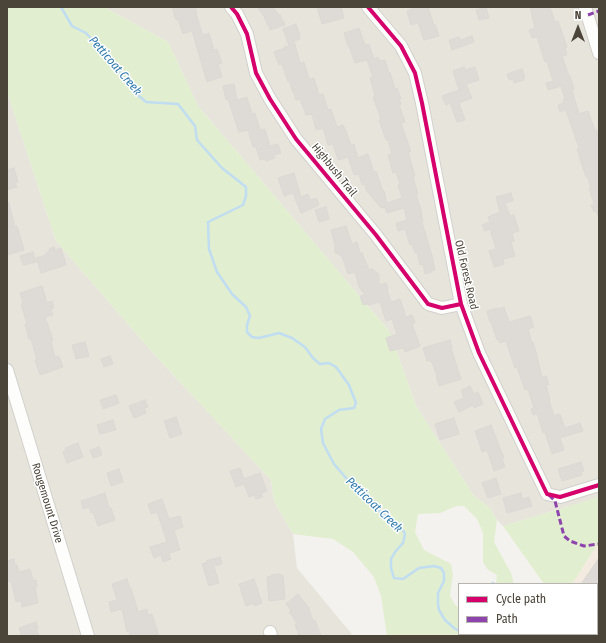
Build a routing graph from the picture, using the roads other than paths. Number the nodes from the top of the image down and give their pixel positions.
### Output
1 (231, 7) edge
2 (368, 7) edge
3 (585, 7) edge
4 (599, 53) edge
5 (461, 304) junction
6 (7, 370) edge
7 (599, 485) edge
8 (88, 636) edge

1 - 5 street, Highbush Trail
2 - 5 street, Old Forest Road
3 - 4 street
5 - 7 street, Old Forest Road
6 - 8 street, Rougemount Drive

